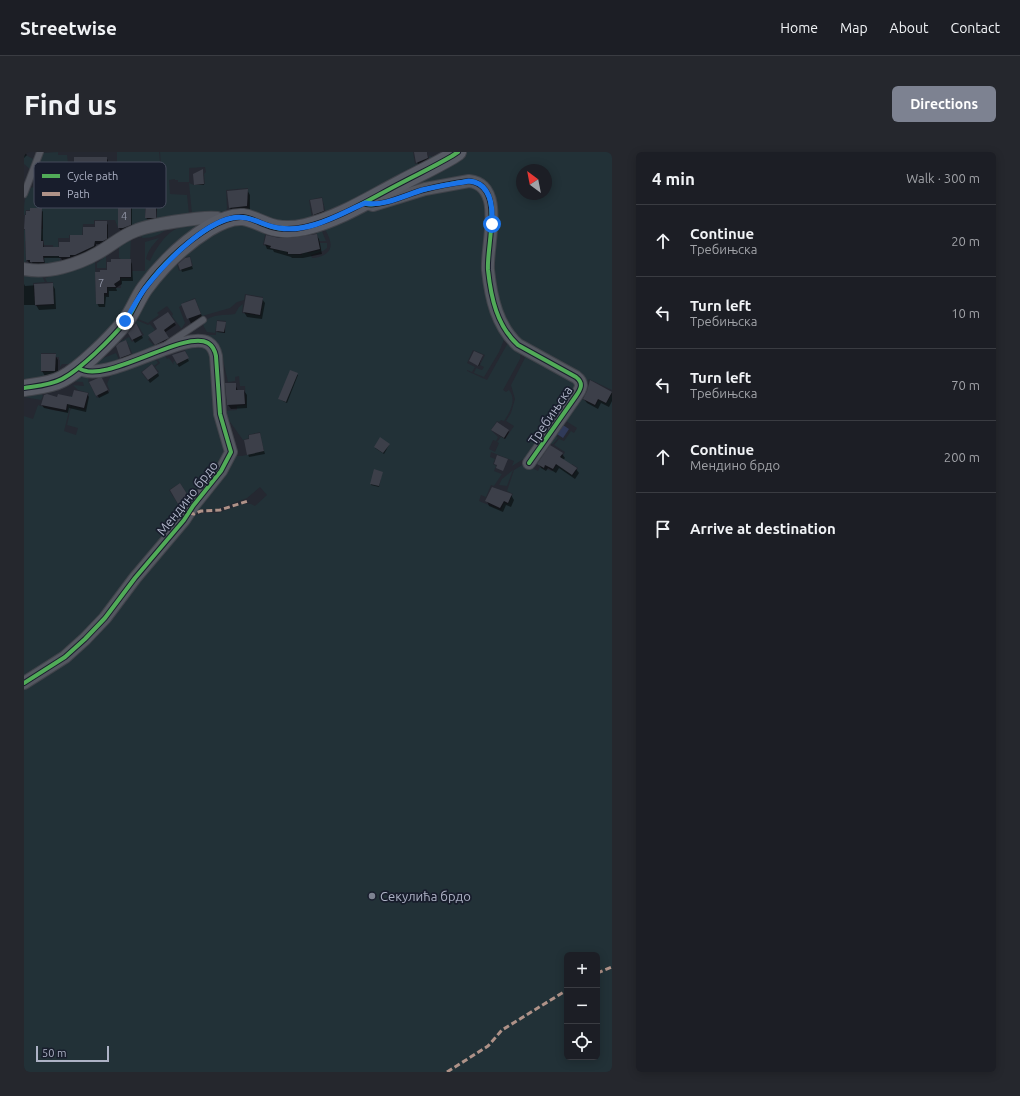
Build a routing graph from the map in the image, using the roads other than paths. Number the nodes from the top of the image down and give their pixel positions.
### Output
1 (40, 152) edge
2 (458, 152) edge
3 (36, 162) edge
4 (34, 168) edge
5 (24, 194) edge
6 (365, 203) junction
7 (221, 222) junction
8 (24, 269) edge
9 (203, 320) dead end
10 (161, 350) junction
11 (79, 368) junction
12 (24, 388) edge
13 (529, 462) dead end
14 (24, 682) edge

1 - 3 lane
2 - 6 street
4 - 5 lane
6 - 7 street
6 - 13 street, Требињска
7 - 8 street
7 - 11 street
9 - 10 lane, Мендино брдо
10 - 11 street, Мендино брдо
10 - 14 street, Мендино брдо
11 - 12 street

